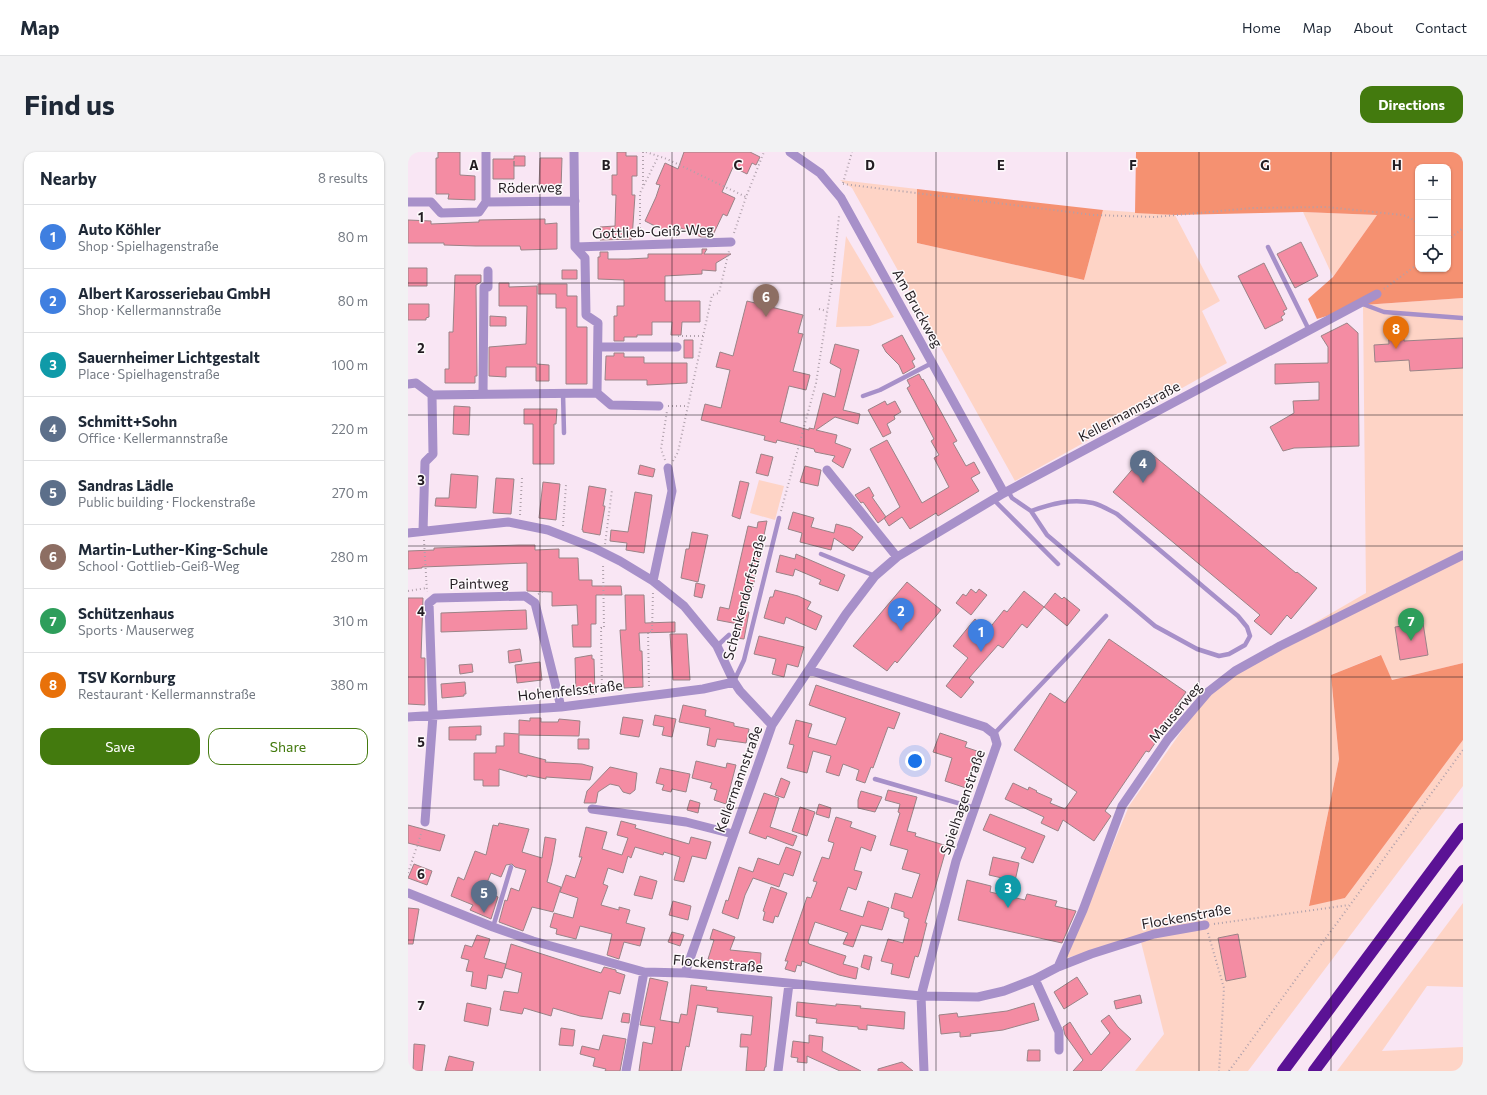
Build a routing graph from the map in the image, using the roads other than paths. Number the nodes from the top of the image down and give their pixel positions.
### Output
1 (486, 152) edge
2 (574, 152) edge
3 (790, 152) edge
4 (575, 201) junction
5 (408, 202) edge
6 (486, 202) junction
7 (731, 242) road end
8 (575, 247) junction
9 (1268, 247) dead end
10 (488, 271) dead end
11 (1377, 294) road end
12 (1360, 303) junction
13 (1462, 318) dead end
14 (1309, 330) junction
15 (598, 347) junction
16 (677, 347) road end
17 (932, 363) junction
18 (408, 384) edge
19 (598, 393) junction
20 (432, 394) junction
21 (483, 394) junction
22 (563, 394) junction
23 (863, 396) dead end
24 (664, 406) road end
25 (564, 433) dead end
26 (668, 468) road end
27 (827, 470) dead end
28 (1006, 492) junction
29 (993, 499) junction
30 (1031, 511) junction
31 (779, 518) road end
32 (423, 531) junction
33 (408, 533) edge
34 (821, 554) dead end
35 (1463, 555) edge
36 (896, 557) junction
37 (1058, 564) dead end
38 (875, 576) junction
39 (653, 581) junction
40 (1106, 616) dead end
41 (729, 635) dead end
42 (717, 646) junction
43 (809, 670) junction
44 (734, 682) junction
45 (561, 707) junction
46 (433, 716) junction
47 (408, 717) edge
48 (772, 725) junction
49 (994, 734) junction
50 (874, 778) dead end
51 (975, 808) junction
52 (592, 809) dead end
53 (426, 822) road end
54 (1463, 829) edge
55 (733, 834) junction
56 (511, 866) dead end
57 (1463, 871) edge
58 (408, 893) edge
59 (1205, 926) road end
60 (493, 927) junction
61 (1058, 967) junction
62 (644, 972) junction
63 (685, 973) junction
64 (1035, 979) junction
65 (789, 984) junction
66 (921, 996) junction
67 (1059, 1050) dead end
68 (626, 1071) edge
69 (778, 1071) edge
70 (924, 1071) edge
71 (1283, 1071) edge
72 (1314, 1071) edge

1 - 6 street, Röderweg
2 - 4 street, Gottlieb-Geiß-Weg
3 - 17 street, Am Bruckweg
4 - 6 street, Röderweg
4 - 8 street, Gottlieb-Geiß-Weg
5 - 6 street, Röderweg
7 - 8 street, Gottlieb-Geiß-Weg
8 - 15 street, Gottlieb-Geiß-Weg
9 - 14 lane
10 - 21 street
11 - 12 street, Kellermannstraße
12 - 13 lane
12 - 14 street, Kellermannstraße
14 - 28 street, Kellermannstraße
15 - 16 street
15 - 19 street, Gottlieb-Geiß-Weg
17 - 23 lane
17 - 28 street, Am Bruckweg
18 - 20 street
19 - 22 street
19 - 24 street
20 - 21 street
20 - 32 street
21 - 22 street
22 - 25 lane
26 - 39 street
27 - 36 street
28 - 29 street, Kellermannstraße
28 - 30 lane
29 - 36 street, Kellermannstraße
29 - 37 lane
30 - 30 lane
31 - 44 lane, Schenkendorfstraße
32 - 33 street, Schenkendorfstraße
32 - 39 street, Schenkendorfstraße
34 - 38 lane
35 - 61 street, Mauserweg
36 - 38 street, Kellermannstraße
38 - 43 street, Kellermannstraße
39 - 42 street, Schenkendorfstraße
40 - 49 lane
41 - 42 lane
42 - 44 street, Schenkendorfstraße
43 - 48 street, Kellermannstraße
43 - 49 street, Spielhagenstraße
44 - 45 street, Hohenfelsstraße
44 - 48 street, Schenkendorfstraße
45 - 46 street, Hohenfelsstraße
45 - 46 street, Paintweg
46 - 47 street, Hohenfelsstraße
46 - 53 street
48 - 55 street, Kellermannstraße
49 - 51 street, Spielhagenstraße
50 - 51 lane
51 - 66 street, Spielhagenstraße
52 - 55 street
54 - 71 highway
55 - 63 street, Kellermannstraße
56 - 60 lane
57 - 72 highway
58 - 60 street, Flockenstraße
59 - 61 street, Flockenstraße
60 - 62 street, Flockenstraße
61 - 64 street, Flockenstraße
62 - 63 street, Flockenstraße
62 - 68 street
63 - 65 street, Flockenstraße
64 - 66 street, Flockenstraße
64 - 67 street
65 - 66 street, Flockenstraße
65 - 69 street
66 - 70 street, Spielhagenstraße

